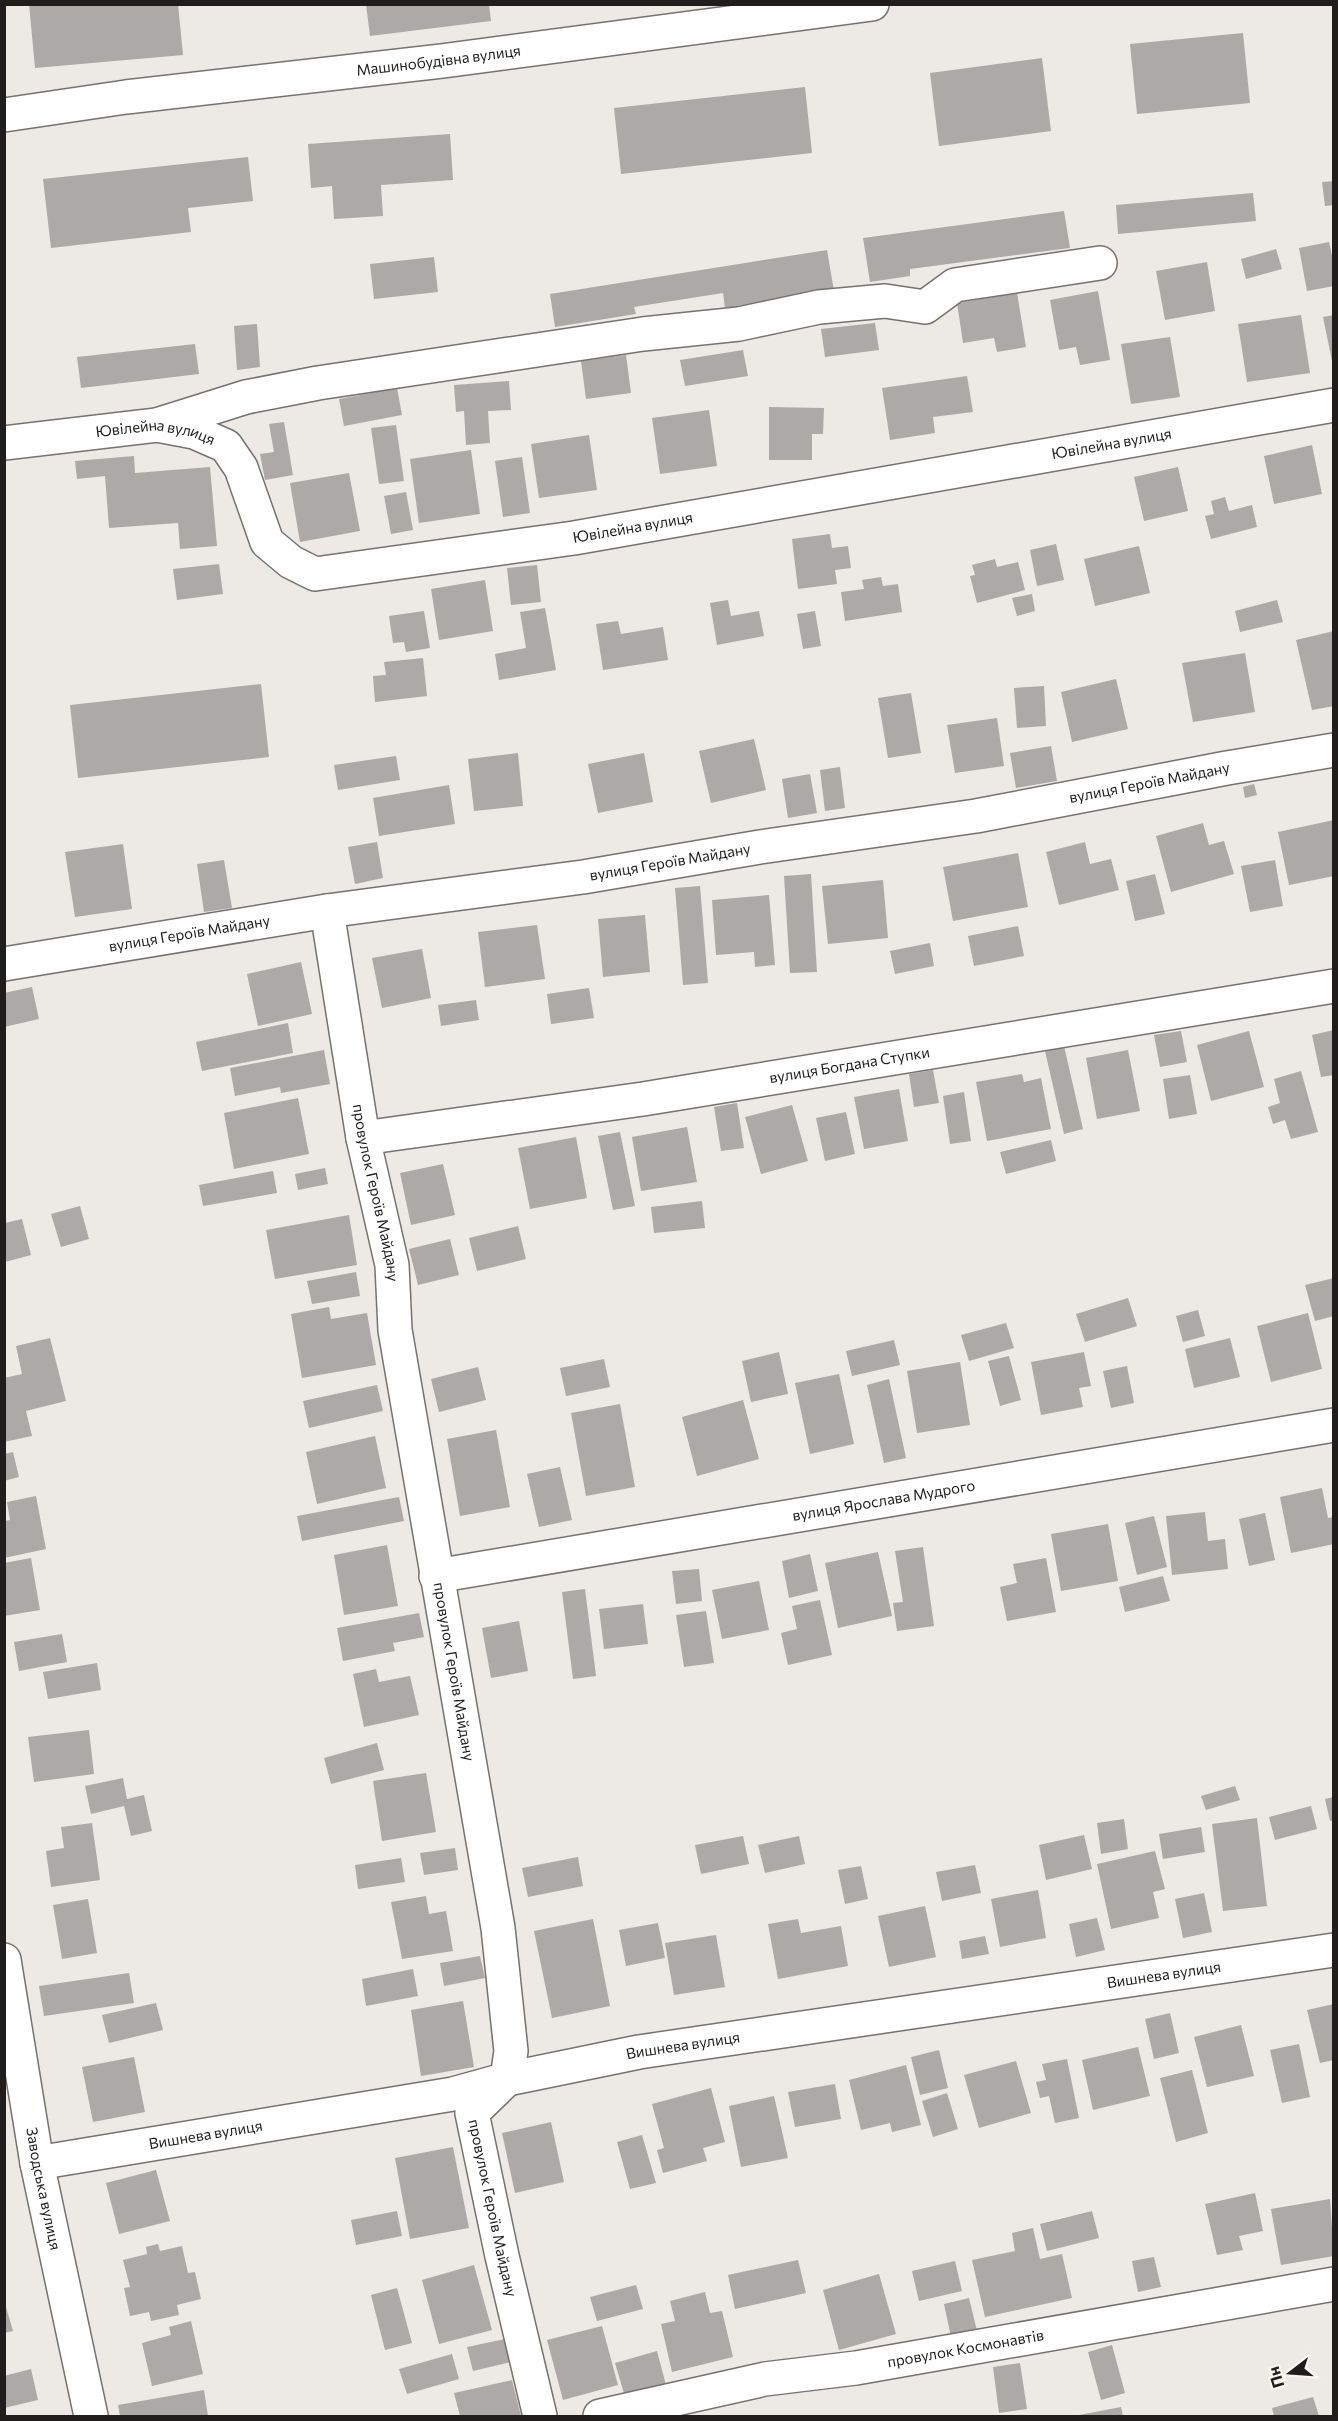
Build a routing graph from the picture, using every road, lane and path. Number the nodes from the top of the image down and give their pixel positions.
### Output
1 (872, 4) edge
2 (4, 115) edge
3 (1100, 263) dead end
4 (1334, 405) edge
5 (158, 425) junction
6 (4, 443) edge
7 (1334, 750) edge
8 (327, 911) junction
9 (4, 964) edge
10 (1334, 986) edge
11 (363, 1138) junction
12 (1334, 1425) edge
13 (436, 1576) junction
14 (1334, 1950) edge
15 (4, 1960) edge
16 (507, 2079) junction
17 (37, 2163) junction
18 (1334, 2284) edge
19 (91, 2416) edge
20 (540, 2416) edge
21 (600, 2416) edge

1 - 2 street, Машинобудівна вулиця
3 - 5 street
4 - 5 street, Ювілейна вулиця
5 - 6 street, Ювілейна вулиця
7 - 8 street, вулиця Героїв Майдану
8 - 9 street, вулиця Героїв Майдану
8 - 11 street, провулок Героїв Майдану
10 - 11 street, вулиця Богдана Ступки
11 - 13 street, провулок Героїв Майдану
12 - 13 street, вулиця Ярослава Мудрого
13 - 16 street, провулок Героїв Майдану
14 - 16 street, Вишнева вулиця
15 - 17 street, Заводська вулиця
16 - 17 street, Вишнева вулиця
16 - 20 street, провулок Героїв Майдану
17 - 19 street, Заводська вулиця
18 - 21 street, провулок Космонавтів

